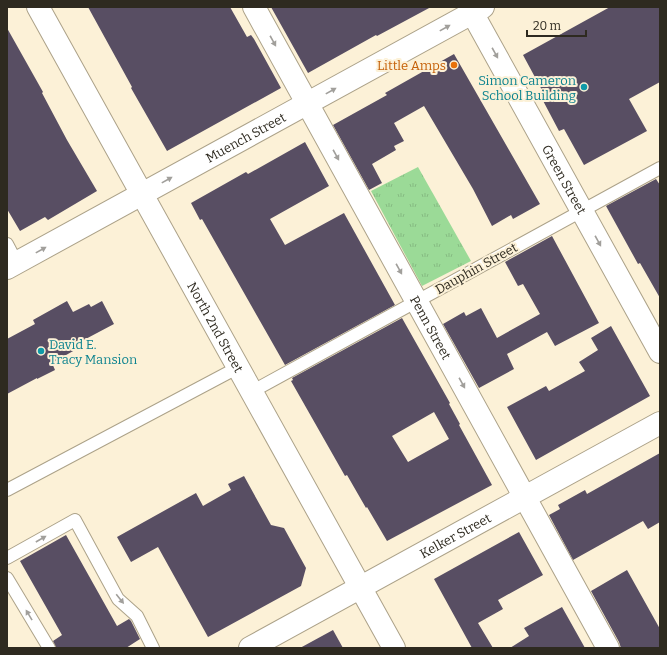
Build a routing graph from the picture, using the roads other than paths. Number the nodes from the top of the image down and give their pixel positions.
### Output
1 (38, 7) edge
2 (254, 7) edge
3 (475, 9) edge
4 (308, 104) junction
5 (660, 168) edge
6 (141, 195) junction
7 (582, 211) junction
8 (10, 258) edge
9 (417, 301) junction
10 (660, 352) edge
11 (237, 368) junction
12 (251, 392) junction
13 (660, 423) edge
14 (7, 490) edge
15 (525, 497) junction
16 (7, 558) edge
17 (7, 578) edge
18 (360, 588) junction
19 (50, 648) edge
20 (153, 648) edge
21 (250, 648) edge
22 (394, 648) edge
23 (608, 648) edge

1 - 6 street, North 2nd Street
2 -> 4 street, Penn Street
4 -> 3 street, Muench Street
3 -> 7 street, Green Street
6 -> 4 street, Muench Street
4 -> 9 street, Penn Street
5 - 7 lane, Dauphin Street
8 -> 6 street, Muench Street
6 - 11 street, North 2nd Street
7 - 9 lane, Dauphin Street
7 -> 10 street, Green Street
9 - 12 lane, Dauphin Street
9 -> 15 street, Penn Street
11 - 12 street, North 2nd Street
11 - 14 lane
12 - 18 street, North 2nd Street
13 - 15 street, Kelker Street
15 - 18 street, Kelker Street
15 - 23 street, Penn Street
16 -> 20 lane
19 -> 17 lane
18 - 21 street, Kelker Street
18 - 22 street, North 2nd Street

